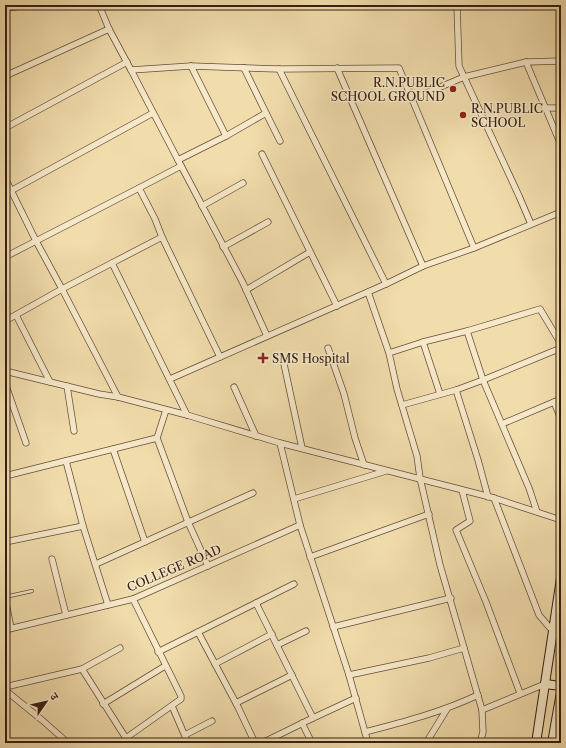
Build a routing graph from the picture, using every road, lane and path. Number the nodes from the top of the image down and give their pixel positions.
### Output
1 (19, 5) edge
2 (99, 5) edge
3 (457, 5) edge
4 (5, 6) edge
5 (109, 29) junction
6 (561, 61) edge
7 (127, 62) junction
8 (526, 62) junction
9 (5, 63) edge
10 (191, 66) junction
11 (244, 68) junction
12 (337, 68) junction
13 (279, 69) junction
14 (131, 70) junction
15 (7, 76) edge
16 (464, 77) junction
17 (412, 99) junction
18 (545, 108) junction
19 (561, 108) edge
20 (153, 113) junction
21 (266, 113) junction
22 (5, 128) edge
23 (226, 136) junction
24 (280, 141) dead end
25 (560, 143) edge
26 (262, 154) dead end
27 (178, 160) junction
28 (181, 166) junction
29 (5, 178) edge
30 (243, 183) dead end
31 (139, 188) junction
32 (11, 190) junction
33 (5, 194) edge
34 (202, 206) junction
35 (561, 212) edge
36 (268, 222) dead end
37 (531, 224) junction
38 (162, 237) junction
39 (36, 241) junction
40 (223, 247) junction
41 (474, 248) junction
42 (310, 252) junction
43 (5, 257) edge
44 (112, 263) junction
45 (423, 266) junction
46 (386, 284) junction
47 (62, 289) junction
48 (246, 290) junction
49 (368, 292) junction
50 (337, 306) junction
51 (16, 315) junction
52 (5, 321) edge
53 (467, 331) junction
54 (267, 336) junction
55 (423, 342) junction
56 (561, 344) edge
57 (328, 348) dead end
58 (561, 348) edge
59 (389, 353) junction
60 (220, 357) junction
61 (284, 364) dead end
62 (5, 371) edge
63 (170, 379) junction
64 (483, 380) junction
65 (50, 382) junction
66 (5, 384) edge
67 (67, 386) junction
68 (234, 387) dead end
69 (456, 390) junction
70 (440, 394) junction
71 (118, 397) junction
72 (561, 399) edge
73 (554, 402) junction
74 (402, 405) junction
75 (166, 410) junction
76 (187, 415) junction
77 (561, 418) edge
78 (502, 424) junction
79 (74, 431) dead end
80 (256, 436) junction
81 (157, 438) junction
82 (280, 442) junction
83 (26, 443) dead end
84 (302, 448) junction
85 (113, 449) junction
86 (66, 461) junction
87 (364, 465) junction
88 (386, 471) junction
89 (5, 476) edge
90 (420, 478) junction
91 (462, 490) junction
92 (253, 492) dead end
93 (491, 497) junction
94 (294, 499) junction
95 (537, 512) junction
96 (429, 514) junction
97 (561, 520) edge
98 (188, 522) junction
99 (300, 524) junction
100 (83, 526) junction
101 (5, 542) edge
102 (146, 542) junction
103 (310, 557) junction
104 (52, 559) dead end
105 (96, 564) junction
106 (208, 566) junction
107 (561, 578) edge
108 (294, 584) dead end
109 (32, 592) dead end
110 (5, 597) edge
111 (451, 598) junction
112 (133, 599) junction
113 (256, 603) junction
114 (108, 605) junction
115 (66, 615) junction
116 (554, 626) junction
117 (333, 627) junction
118 (11, 628) junction
119 (5, 630) edge
120 (306, 631) dead end
121 (198, 632) junction
122 (272, 634) junction
123 (277, 645) junction
124 (120, 648) dead end
125 (464, 648) junction
126 (158, 652) junction
127 (215, 664) junction
128 (165, 666) junction
129 (82, 669) junction
130 (348, 674) junction
131 (292, 675) junction
132 (545, 684) junction
133 (561, 686) edge
134 (5, 688) edge
135 (561, 692) edge
136 (520, 693) junction
137 (478, 695) junction
138 (356, 698) junction
139 (236, 703) junction
140 (103, 704) junction
141 (172, 706) junction
142 (447, 709) junction
143 (482, 710) junction
144 (559, 715) edge
145 (313, 718) junction
146 (212, 721) dead end
147 (302, 723) junction
148 (366, 732) junction
149 (184, 735) junction
150 (128, 740) edge
151 (273, 741) edge
152 (68, 743) edge
153 (188, 743) edge
154 (255, 743) edge
155 (262, 743) edge
156 (312, 743) edge
157 (368, 743) edge
158 (426, 743) edge
159 (480, 743) edge
160 (536, 743) edge
161 (552, 743) edge

1 - 4 street
2 - 5 street
3 - 16 street
5 - 7 street
5 - 15 street
6 - 8 street
7 - 14 street
7 - 22 street
8 - 16 street
8 - 18 street
9 - 15 street
10 - 11 street
10 - 14 street
10 - 23 street
11 - 13 street
11 - 21 street
12 - 13 street
12 - 17 street
12 - 45 street
13 - 46 street
14 - 20 street
16 - 17 street
16 - 37 street
17 - 41 street
18 - 19 street
18 - 25 street
20 - 27 street
20 - 32 street
21 - 23 street
21 - 24 street
23 - 27 street
26 - 42 street
27 - 28 street
28 - 31 street
28 - 34 street
29 - 32 street
30 - 34 street
31 - 38 street
31 - 39 street
32 - 33 street
32 - 39 street
34 - 40 street
35 - 37 street
36 - 40 street
37 - 41 street
38 - 44 street
38 - 60 street
39 - 43 street
39 - 47 street
40 - 48 street
41 - 45 street
42 - 48 street
42 - 50 street
44 - 47 street
44 - 63 street
45 - 46 street
46 - 49 street
47 - 51 street
47 - 71 street
48 - 54 street
49 - 50 street
49 - 59 street
50 - 54 street
51 - 52 street
51 - 65 street
53 - 55 street
53 - 56 street
53 - 64 street
54 - 60 street
55 - 59 street
55 - 70 street
57 - 87 street
58 - 64 street
59 - 74 street
60 - 63 street
61 - 84 street
62 - 65 street
63 - 76 street
64 - 69 street
64 - 78 street
65 - 67 street
66 - 83 street
67 - 71 street
67 - 79 street
68 - 80 street
69 - 70 street
69 - 93 street
70 - 74 street
71 - 75 street
72 - 73 street
73 - 77 street
73 - 78 street
74 - 90 street
75 - 76 street
75 - 81 street
76 - 80 street
78 - 95 street
80 - 82 street
81 - 85 street
81 - 98 street
82 - 84 street
82 - 94 street
84 - 87 street
85 - 86 street
85 - 102 street
86 - 89 street
86 - 100 street
87 - 88 street
88 - 90 street
88 - 94 street
90 - 91 street
90 - 96 street
91 - 93 street
91 - 136 street
92 - 98 street
93 - 95 street
93 - 116 street
94 - 99 street
95 - 97 street
96 - 103 street
96 - 111 street
98 - 102 street
98 - 106 street
99 - 103 street
99 - 106 street, COLLEGE ROAD
100 - 101 street
100 - 105 street
102 - 105 street
103 - 117 street
104 - 115 street
105 - 114 street
106 - 112 street, COLLEGE ROAD
107 - 116 street
108 - 113 street
109 - 110 lane
110 - 118 street
111 - 117 street
111 - 125 street
112 - 114 street, COLLEGE ROAD
112 - 126 street
113 - 121 street
113 - 122 street
114 - 115 street, COLLEGE ROAD
115 - 118 street, COLLEGE ROAD
116 - 132 street
117 - 130 street
118 - 119 street, COLLEGE ROAD
120 - 123 street
121 - 126 street
121 - 127 street
122 - 123 street
122 - 127 street
123 - 131 street
124 - 129 street
125 - 130 street
125 - 137 street
126 - 128 street
127 - 139 street
128 - 140 street
128 - 141 street
129 - 134 street
129 - 140 street
130 - 138 street
131 - 139 street
131 - 145 street
132 - 133 street
132 - 136 street
132 - 160 street
134 - 152 street
135 - 144 street
136 - 143 street
137 - 142 street
137 - 143 street
138 - 145 street
138 - 148 street
139 - 154 street
140 - 150 street
141 - 149 street
141 - 150 street
142 - 148 street
142 - 158 street
143 - 159 street
144 - 161 street
145 - 147 street
146 - 149 street
147 - 151 street
147 - 156 street
148 - 157 street
149 - 153 street
151 - 155 street

